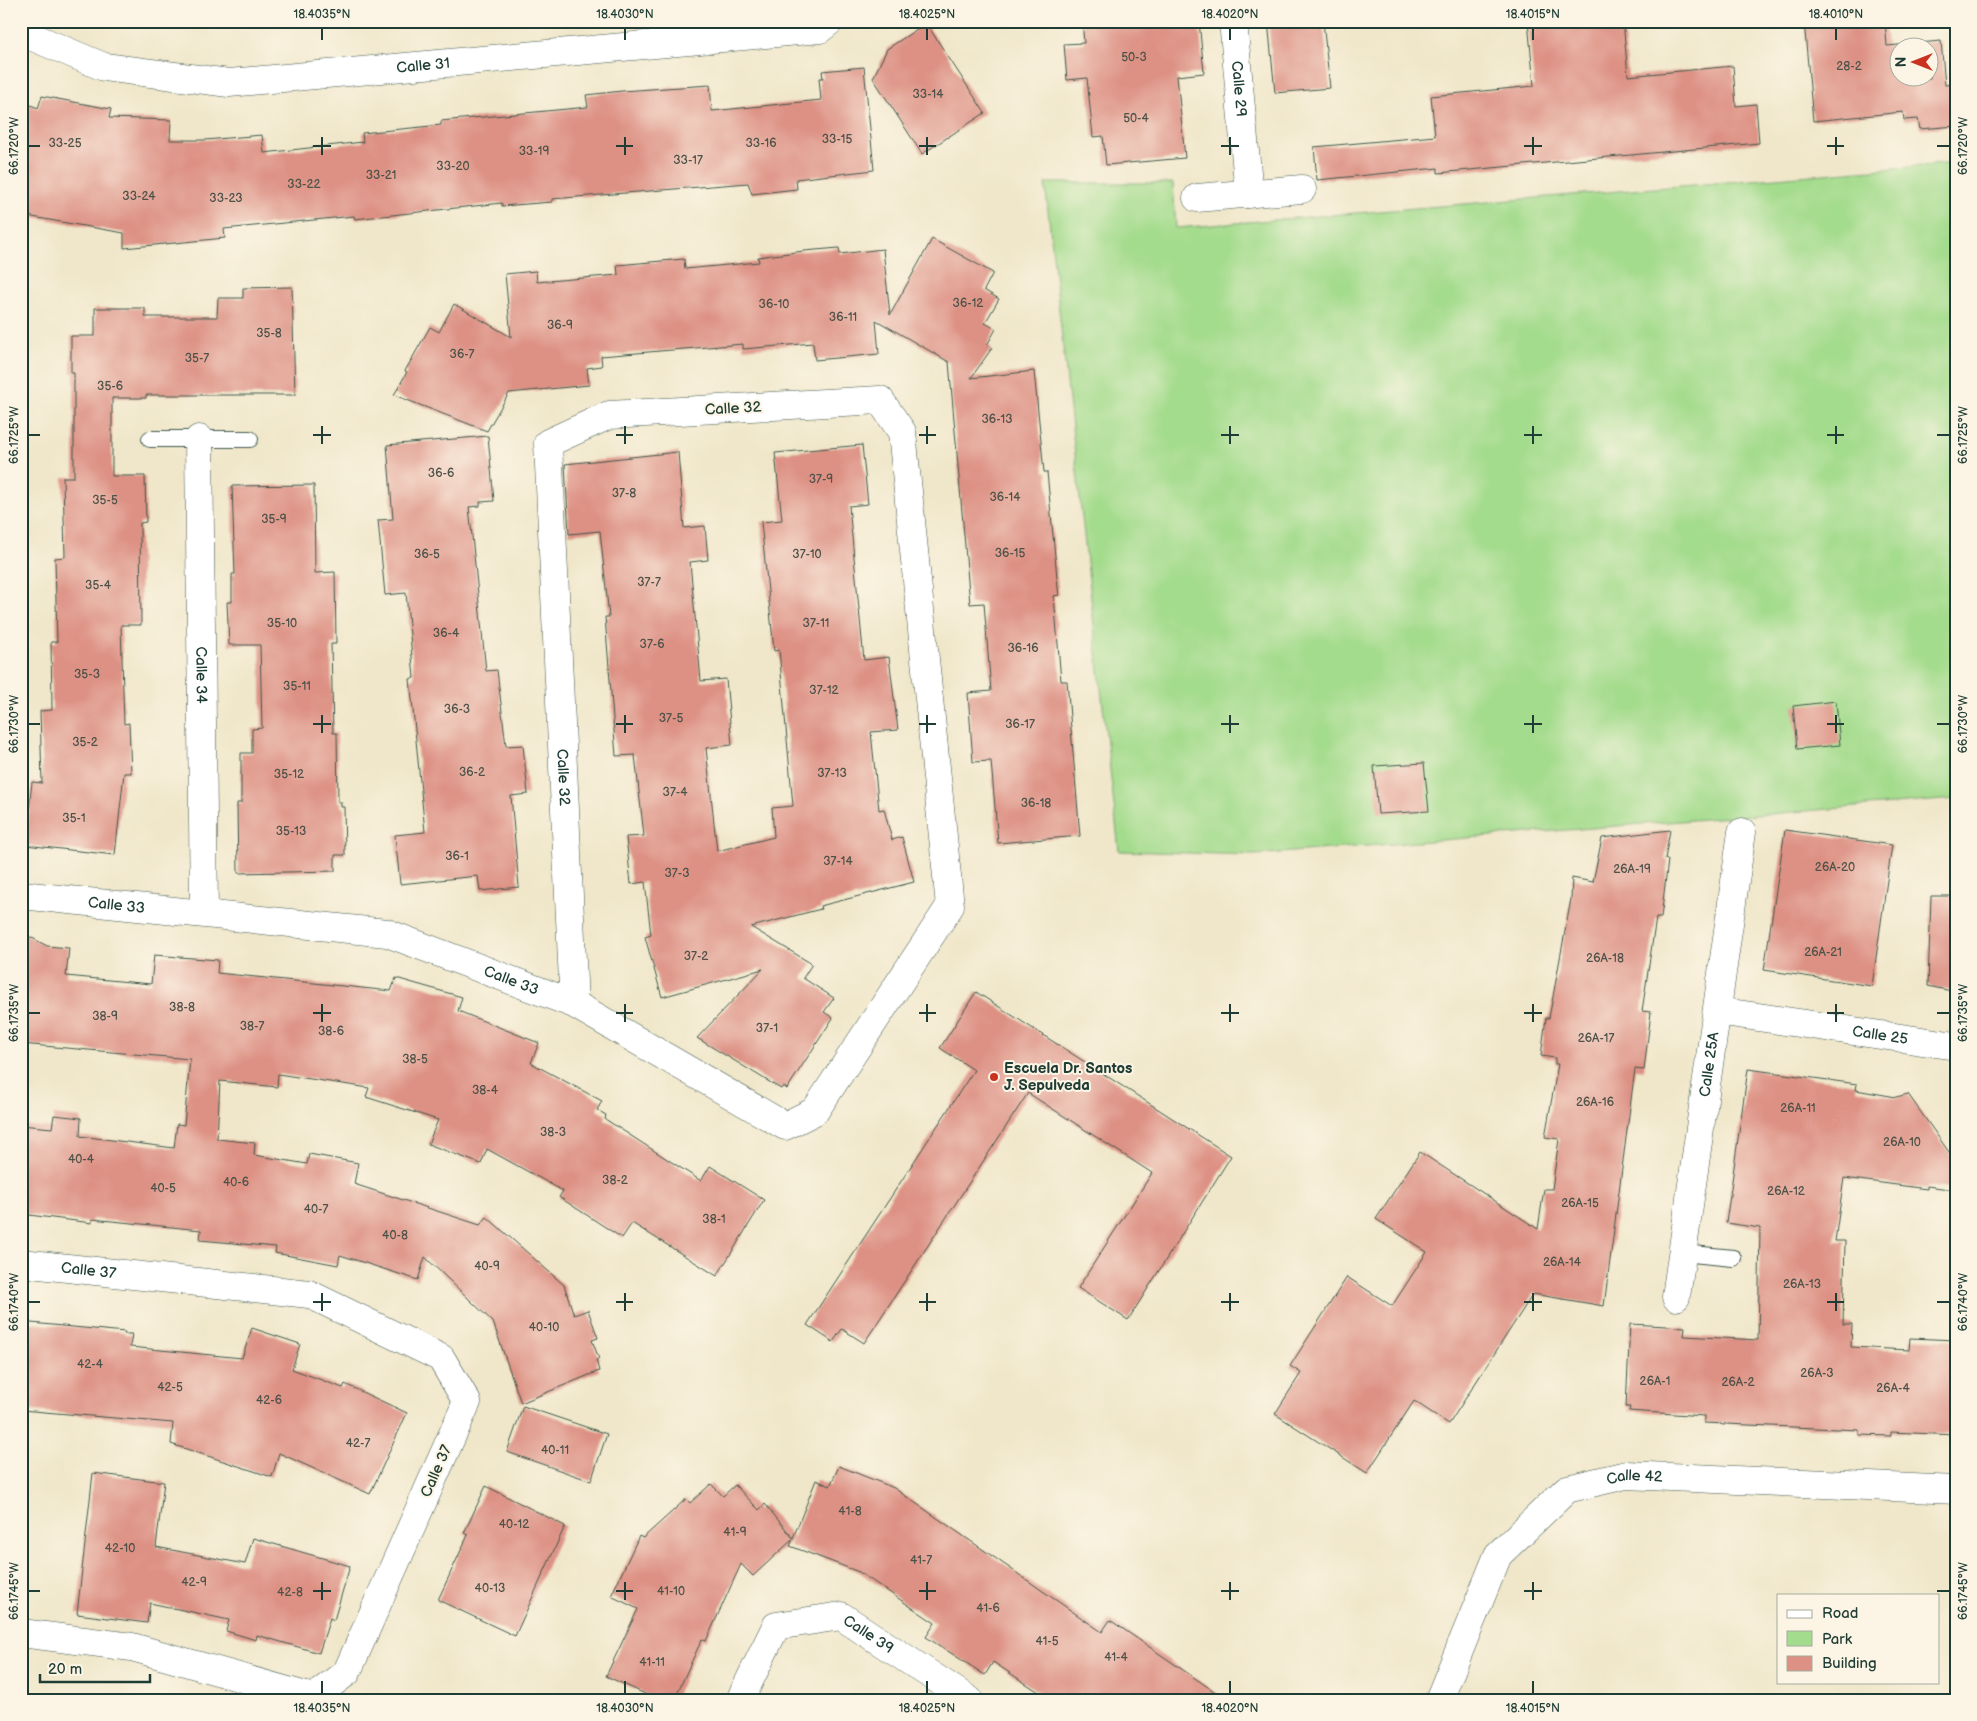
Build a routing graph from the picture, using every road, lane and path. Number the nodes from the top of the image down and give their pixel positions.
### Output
1 (830, 21) edge
2 (1233, 21) edge
3 (21, 32) edge
4 (1302, 189) dead end
5 (1249, 194) junction
6 (1197, 198) dead end
7 (199, 438) junction
8 (250, 438) dead end
9 (150, 439) dead end
10 (1742, 832) dead end
11 (21, 895) edge
12 (204, 913) junction
13 (901, 980) joint
14 (574, 1004) junction
15 (1717, 1011) junction
16 (1956, 1046) edge
17 (1682, 1254) junction
18 (1733, 1258) dead end
19 (21, 1263) edge
20 (1676, 1297) dead end
21 (1956, 1490) edge
22 (21, 1633) edge
23 (740, 1700) edge
24 (969, 1700) edge
25 (1439, 1700) edge

1 - 3 street, Calle 31
2 - 5 street, Calle 29
4 - 5 street
5 - 6 street
7 - 8 lane
7 - 9 lane
7 - 12 street, Calle 34
10 - 15 street, Calle 25A
11 - 12 street, Calle 33
12 - 14 street, Calle 33
13 - 14 street, Calle 33
13 - 14 street, Calle 32
15 - 16 street, Calle 25
15 - 17 street, Calle 25A
17 - 18 lane
17 - 20 street, Calle 25A
19 - 22 street, Calle 37
21 - 25 street, Calle 42
23 - 24 street, Calle 39

